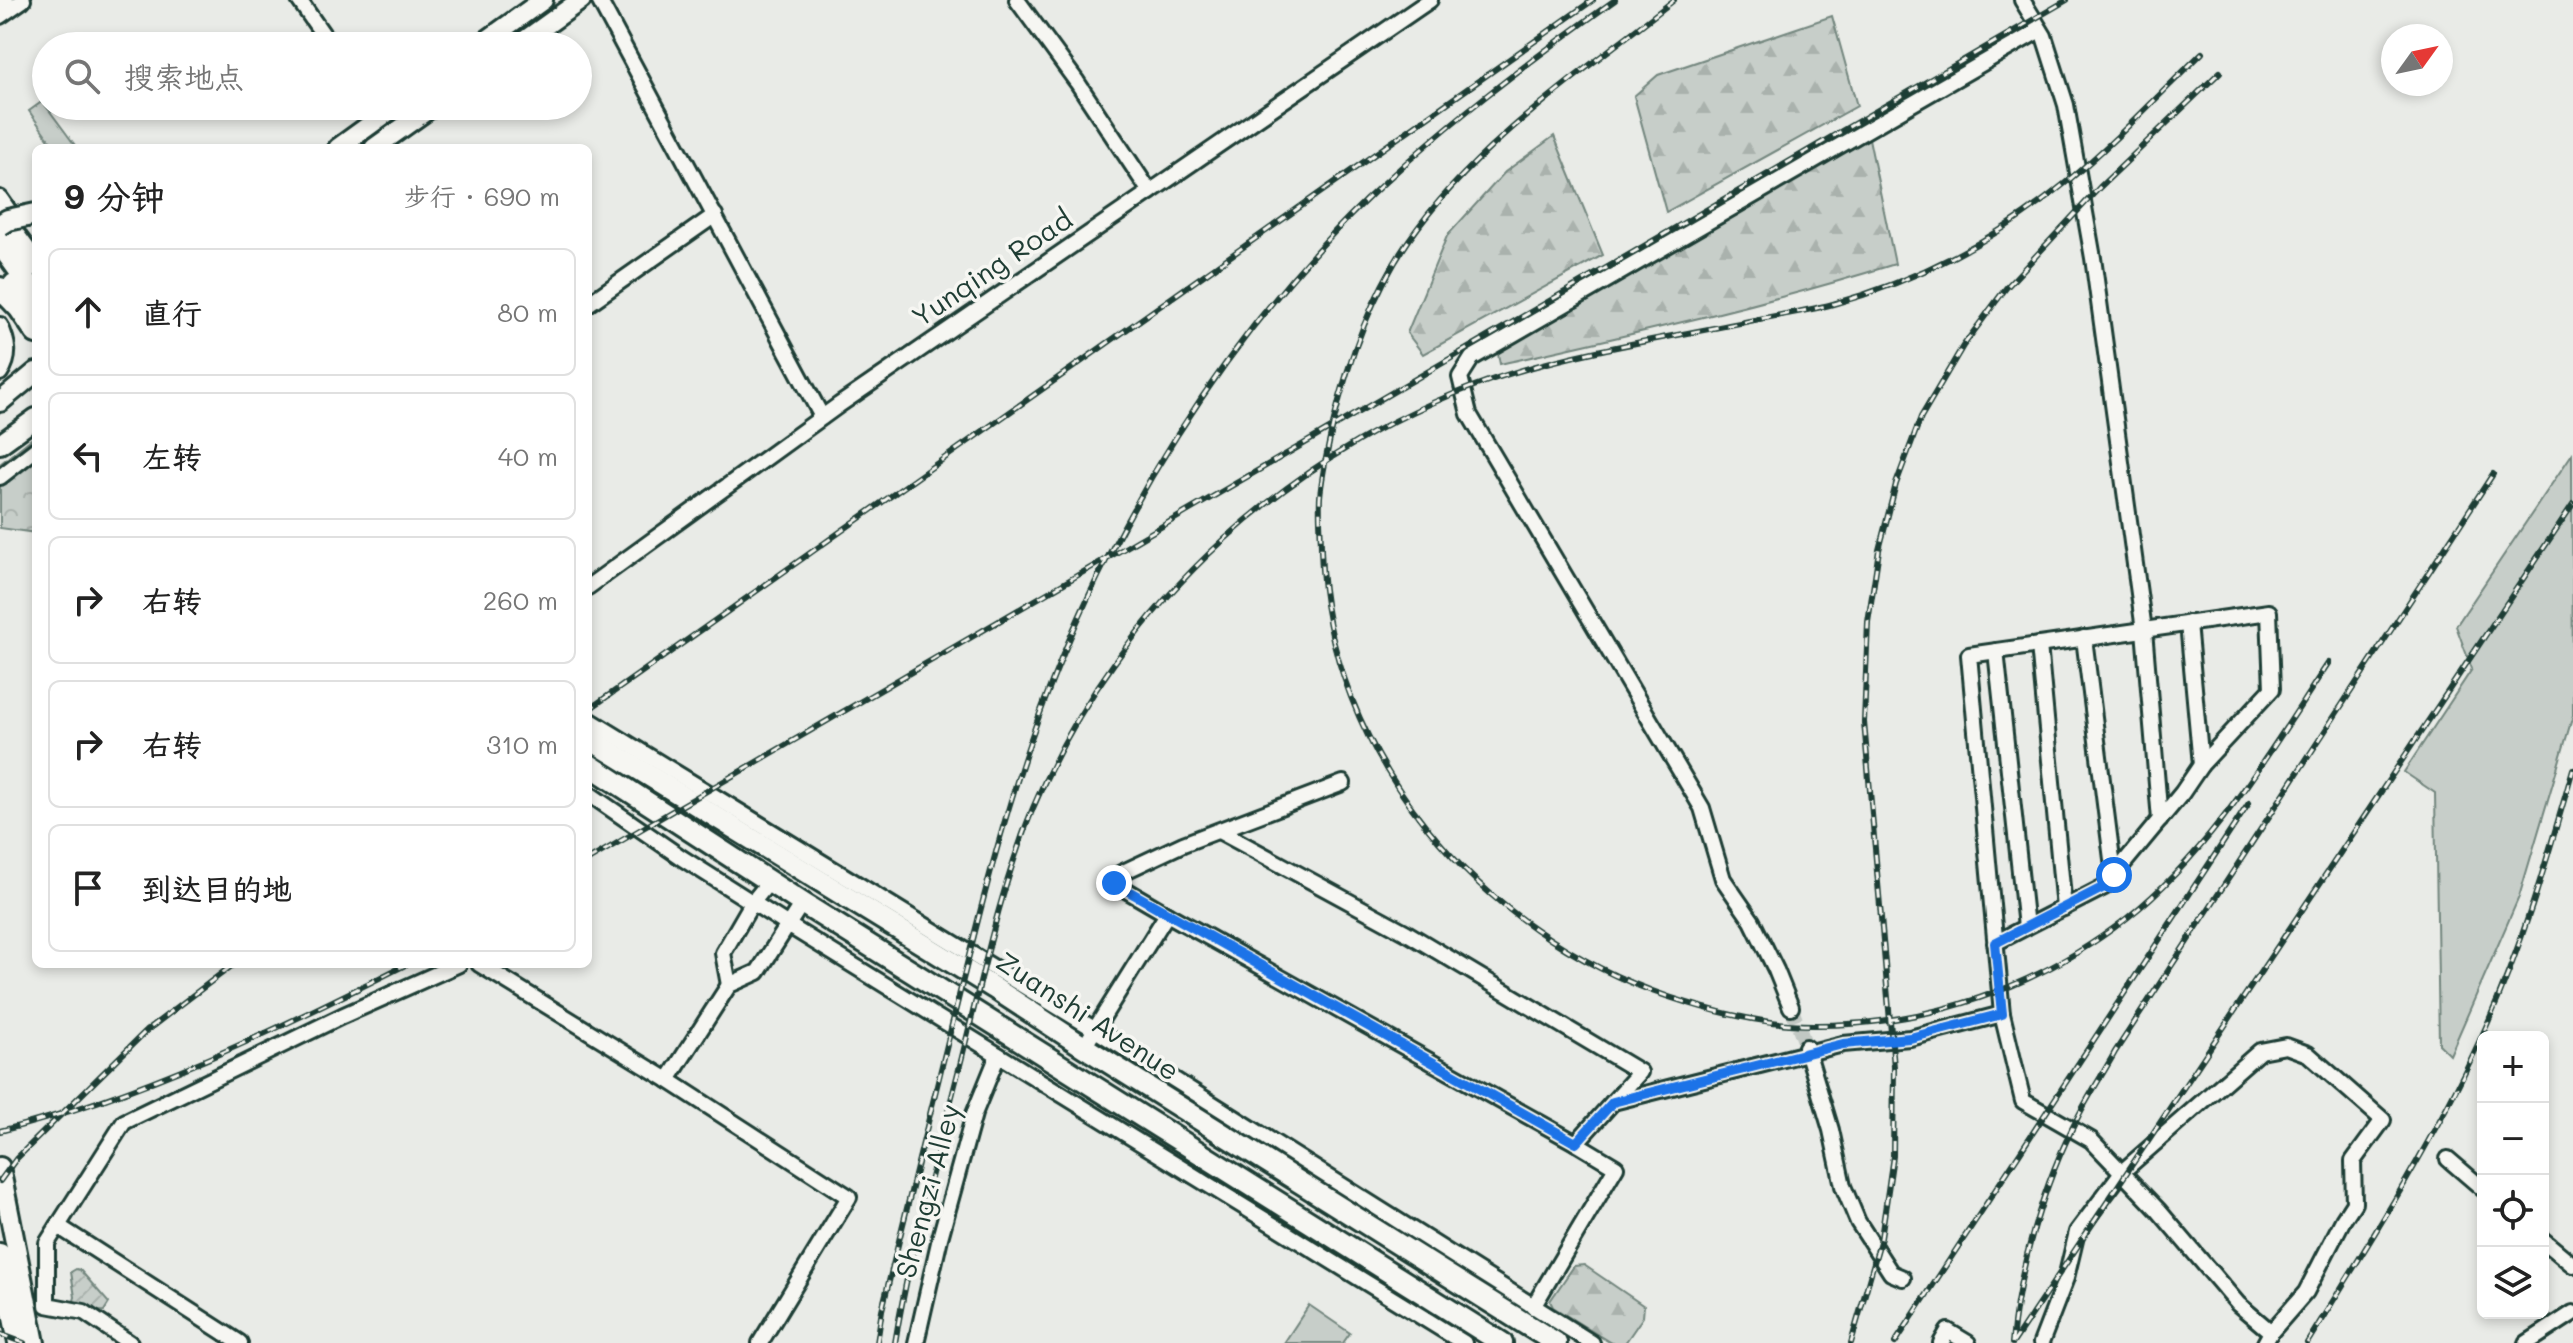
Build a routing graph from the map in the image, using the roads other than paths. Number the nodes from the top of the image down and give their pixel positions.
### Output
1 (6, 0) edge
2 (23, 0) edge
3 (299, 0) edge
4 (543, 0) edge
5 (581, 0) edge
6 (599, 0) edge
7 (1017, 0) edge
8 (1430, 0) edge
9 (2022, 0) edge
10 (0, 4) edge
11 (0, 16) edge
12 (2040, 30) junction
13 (321, 32) edge
14 (498, 32) edge
15 (536, 32) edge
16 (368, 120) edge
17 (413, 120) edge
18 (342, 144) edge
19 (380, 144) edge
20 (1150, 192) junction
21 (0, 198) edge
22 (32, 215) edge
23 (715, 215) junction
24 (0, 216) edge
25 (0, 225) edge
26 (0, 244) edge
27 (32, 245) edge
28 (32, 260) edge
29 (0, 265) edge
30 (0, 288) edge
31 (32, 288) edge
32 (592, 301) edge
33 (32, 309) edge
34 (0, 325) edge
35 (32, 327) edge
36 (0, 373) edge
37 (32, 375) edge
38 (0, 402) edge
39 (822, 417) junction
40 (32, 421) edge
41 (0, 444) edge
42 (32, 452) edge
43 (0, 477) edge
44 (592, 584) edge
45 (2188, 623) junction
46 (2144, 630) junction
47 (2084, 638) junction
48 (2039, 645) junction
49 (1996, 651) junction
50 (592, 721) edge
51 (592, 740) edge
52 (2201, 765) junction
53 (592, 767) edge
54 (1343, 783) dead end
55 (592, 796) edge
56 (2160, 820) junction
57 (1219, 831) junction
58 (2114, 875) junction
59 (769, 882) junction
60 (752, 903) junction
61 (802, 903) junction
62 (2064, 908) junction
63 (1167, 914) junction
64 (788, 925) junction
65 (2026, 927) junction
66 (1995, 943) junction
67 (450, 968) edge
68 (486, 968) edge
69 (729, 985) junction
70 (1791, 1007) tunnel mouth
71 (2002, 1014) junction
72 (1094, 1029) junction
73 (1084, 1047) junction
74 (1807, 1049) junction
75 (998, 1055) junction
76 (668, 1080) junction
77 (1613, 1102) junction
78 (1576, 1143) junction
79 (2448, 1159) dead end
80 (0, 1167) edge
81 (2122, 1172) junction
82 (2477, 1184) edge
83 (58, 1226) junction
84 (1390, 1228) junction
85 (2549, 1245) edge
86 (0, 1253) edge
87 (2573, 1265) edge
88 (1903, 1278) dead end
89 (1533, 1307) junction
90 (29, 1309) junction
91 (2573, 1313) edge
92 (1558, 1337) edge
93 (2268, 1337) edge
94 (18, 1343) edge
95 (35, 1343) edge
96 (130, 1343) edge
97 (240, 1343) edge
98 (760, 1343) edge
99 (916, 1343) edge
100 (1464, 1343) edge
101 (1502, 1343) edge
102 (1592, 1343) edge
103 (1941, 1343) edge
104 (1968, 1343) edge
105 (2041, 1343) edge
106 (2527, 1343) edge

1 - 10 street
2 - 11 street
3 - 13 street
4 - 14 main road
5 - 15 main road
6 - 23 street
7 - 20 street
8 - 20 street, Yunqing Road
9 - 12 street
12 - 46 street
12 - 70 street
16 - 18 main road
17 - 19 main road
20 - 39 street, Yunqing Road
21 - 27 street
22 - 25 highway, bridge
23 - 32 street
23 - 39 street
24 - 28 highway
26 - 31 highway
29 - 33 highway
30 - 35 highway
34 - 36 street
37 - 38 main road
39 - 44 street, Yunqing Road
40 - 41 main road
42 - 43 street
45 - 46 street
45 - 52 street
45 - 52 street
46 - 47 street
46 - 56 street
47 - 48 street
47 - 58 street
48 - 49 street
48 - 62 street
49 - 65 street
49 - 66 street
50 - 72 street
51 - 73 highway, Zuanshi Avenue
52 - 56 street
53 - 59 highway, Zuanshi Avenue
54 - 57 street
55 - 60 street
56 - 58 street
57 - 63 street
57 - 77 street
58 - 62 street
59 - 60 street
59 - 61 highway, Zuanshi Avenue
60 - 64 street
60 - 69 street
61 - 64 street
61 - 101 highway, Zuanshi Avenue
62 - 65 street
63 - 72 street
63 - 78 street
64 - 69 street
64 - 75 street
65 - 66 street
66 - 71 street
67 - 83 street
68 - 76 street
69 - 76 street
71 - 74 street
71 - 81 street
72 - 73 street
72 - 84 street
73 - 84 highway, Zuanshi Avenue
74 - 77 street
74 - 88 street
75 - 99 street, Shengzi Alley
75 - 100 street
76 - 98 street
77 - 78 street
78 - 89 street
79 - 82 street
80 - 90 main road
81 - 93 street
81 - 93 street
81 - 105 street
83 - 90 street
83 - 97 street
84 - 89 street
84 - 92 highway, Zuanshi Avenue
85 - 87 street
86 - 90 main road
89 - 92 street
90 - 94 main road
90 - 95 main road
90 - 96 street
91 - 106 street
92 - 102 street
103 - 104 street

